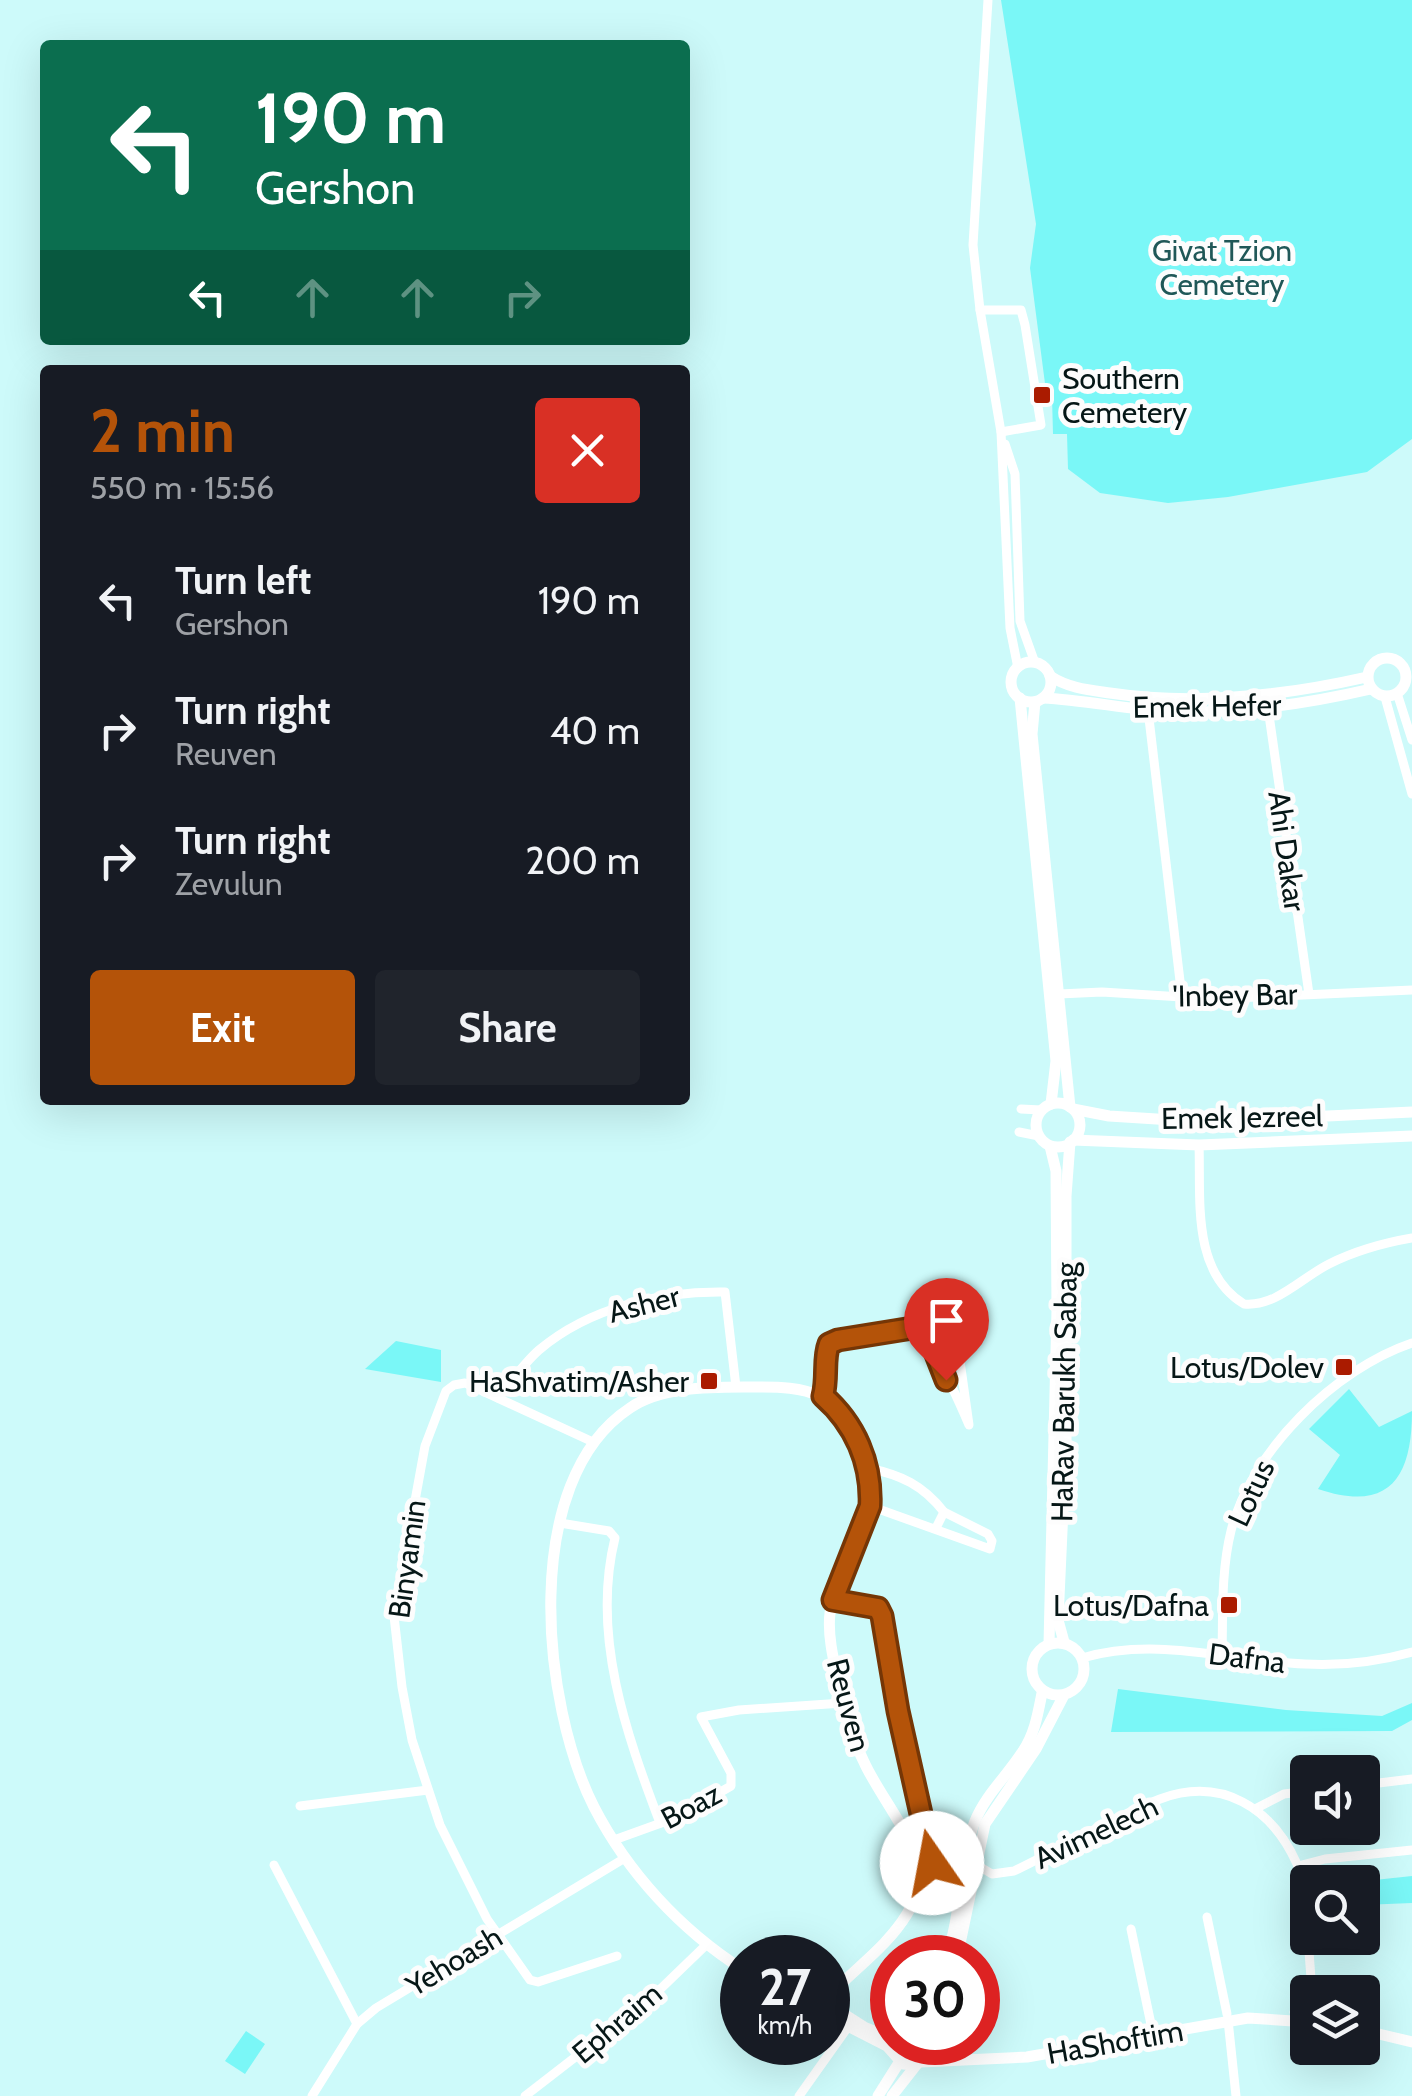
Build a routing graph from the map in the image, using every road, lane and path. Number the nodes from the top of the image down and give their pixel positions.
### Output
1 (988, 0) edge
2 (980, 310) junction
3 (1001, 432) junction
4 (1035, 663) junction
5 (1018, 668) junction
6 (1408, 671) edge
7 (1050, 676) junction
8 (1369, 683) junction
9 (1391, 695) junction
10 (1020, 698) junction
11 (1039, 700) junction
12 (1268, 708) junction
13 (1148, 710) junction
14 (1412, 740) edge
15 (1412, 794) edge
16 (1412, 990) edge
17 (1059, 994) junction
18 (1309, 994) junction
19 (1182, 998) junction
20 (1046, 1107) junction
21 (1071, 1108) junction
22 (1021, 1109) dead end
23 (1412, 1112) edge
24 (1019, 1132) dead end
25 (1039, 1136) junction
26 (1412, 1136) edge
27 (1072, 1141) junction
28 (1198, 1145) junction
29 (1050, 1146) junction
30 (1412, 1238) edge
31 (925, 1326) junction
32 (1412, 1343) edge
33 (736, 1387) junction
34 (823, 1396) junction
35 (498, 1398) junction
36 (593, 1442) junction
37 (868, 1468) junction
38 (870, 1506) junction
39 (944, 1512) junction
40 (560, 1523) junction
41 (936, 1528) junction
42 (833, 1600) junction
43 (1064, 1642) junction
44 (1048, 1644) junction
45 (1412, 1652) edge
46 (1222, 1655) junction
47 (1082, 1658) junction
48 (1042, 1693) junction
49 (1064, 1697) junction
50 (844, 1703) junction
51 (1412, 1779) edge
52 (1380, 1782) edge
53 (428, 1790) junction
54 (1290, 1793) edge
55 (300, 1806) dead end
56 (1257, 1808) junction
57 (660, 1823) junction
58 (614, 1840) junction
59 (1412, 1850) edge
60 (625, 1858) junction
61 (274, 1865) dead end
62 (1297, 1865) edge
63 (1302, 1865) edge
64 (971, 1866) junction
65 (1207, 1917) dead end
66 (1131, 1929) dead end
67 (498, 1934) junction
68 (954, 1935) edge
69 (961, 1935) edge
70 (706, 1946) junction
71 (720, 1955) edge
72 (617, 1956) dead end
73 (850, 1972) edge
74 (1290, 2014) edge
75 (1228, 2017) junction
76 (1290, 2020) edge
77 (357, 2024) junction
78 (1152, 2029) junction
79 (1380, 2036) edge
80 (1380, 2041) edge
81 (1412, 2046) edge
82 (1000, 2052) edge
83 (1000, 2059) edge
84 (821, 2065) edge
85 (896, 2065) edge
86 (917, 2065) edge
87 (312, 2096) edge
88 (525, 2096) edge
89 (798, 2096) edge
90 (878, 2096) edge
91 (892, 2096) edge
92 (1236, 2096) edge

1 - 2 street
2 - 3 street
2 - 3 street
3 - 4 street
3 - 5 street
4 - 5 street
4 - 7 street
5 - 10 street
6 - 8 street
6 - 9 street
7 - 8 street, Emek Hefer
7 - 11 street
8 - 9 street
8 - 12 street, Emek Hefer
9 - 14 street
9 - 15 street
10 - 11 street
10 - 20 street
11 - 13 street, Emek Hefer
11 - 17 street
12 - 13 street, Emek Hefer
12 - 18 street, Ahi Dakar
13 - 19 street
16 - 18 street, 'Inbey Bar
17 - 19 street, 'Inbey Bar
17 - 21 street
18 - 19 street, 'Inbey Bar
20 - 21 street
20 - 22 street
20 - 25 street
21 - 23 street, Emek Jezreel
21 - 27 street
24 - 25 street
25 - 29 street
26 - 28 street, Emek Jezreel
27 - 28 street, Emek Jezreel
27 - 29 street
27 - 43 street, HaRav Barukh Sabag
28 - 30 street
29 - 44 street, HaRav Barukh Sabag
31 - 31 street
31 - 34 street
32 - 46 street, Lotus
33 - 34 street
33 - 35 street, Asher
33 - 36 street
34 - 37 street, Reuven
35 - 36 street, Binyamin
35 - 53 street, Binyamin
36 - 40 street
37 - 38 street, Reuven
37 - 39 street
38 - 41 street
38 - 42 street, Reuven
39 - 41 street
39 - 41 street
40 - 57 street
40 - 58 street
42 - 50 street, Reuven
42 - 64 street
43 - 44 street
43 - 47 street
44 - 48 street
45 - 46 street, Dafna
46 - 47 street, Dafna
47 - 49 street
48 - 49 street
48 - 64 street
49 - 64 street
50 - 57 street, Boaz
50 - 73 street, Reuven
51 - 52 street
53 - 55 street
53 - 67 street, Binyamin
54 - 56 street
56 - 62 street
56 - 64 street, Avimelech
57 - 58 street, Boaz
58 - 60 street
59 - 63 street
60 - 67 street, Yehoash
60 - 70 street
61 - 77 street
64 - 68 street
64 - 69 street
65 - 75 street
66 - 78 street
67 - 72 street, Binyamin
67 - 77 street, Yehoash
70 - 71 street
70 - 88 street, Ephraim
74 - 75 street, HaShoftim
75 - 76 street, HaShoftim
75 - 78 street, HaShoftim
75 - 83 street, HaShoftim
75 - 92 street
77 - 87 street, Yehoash
78 - 82 street, HaShoftim
79 - 81 street
80 - 81 street
84 - 89 street
85 - 90 street
86 - 91 street

